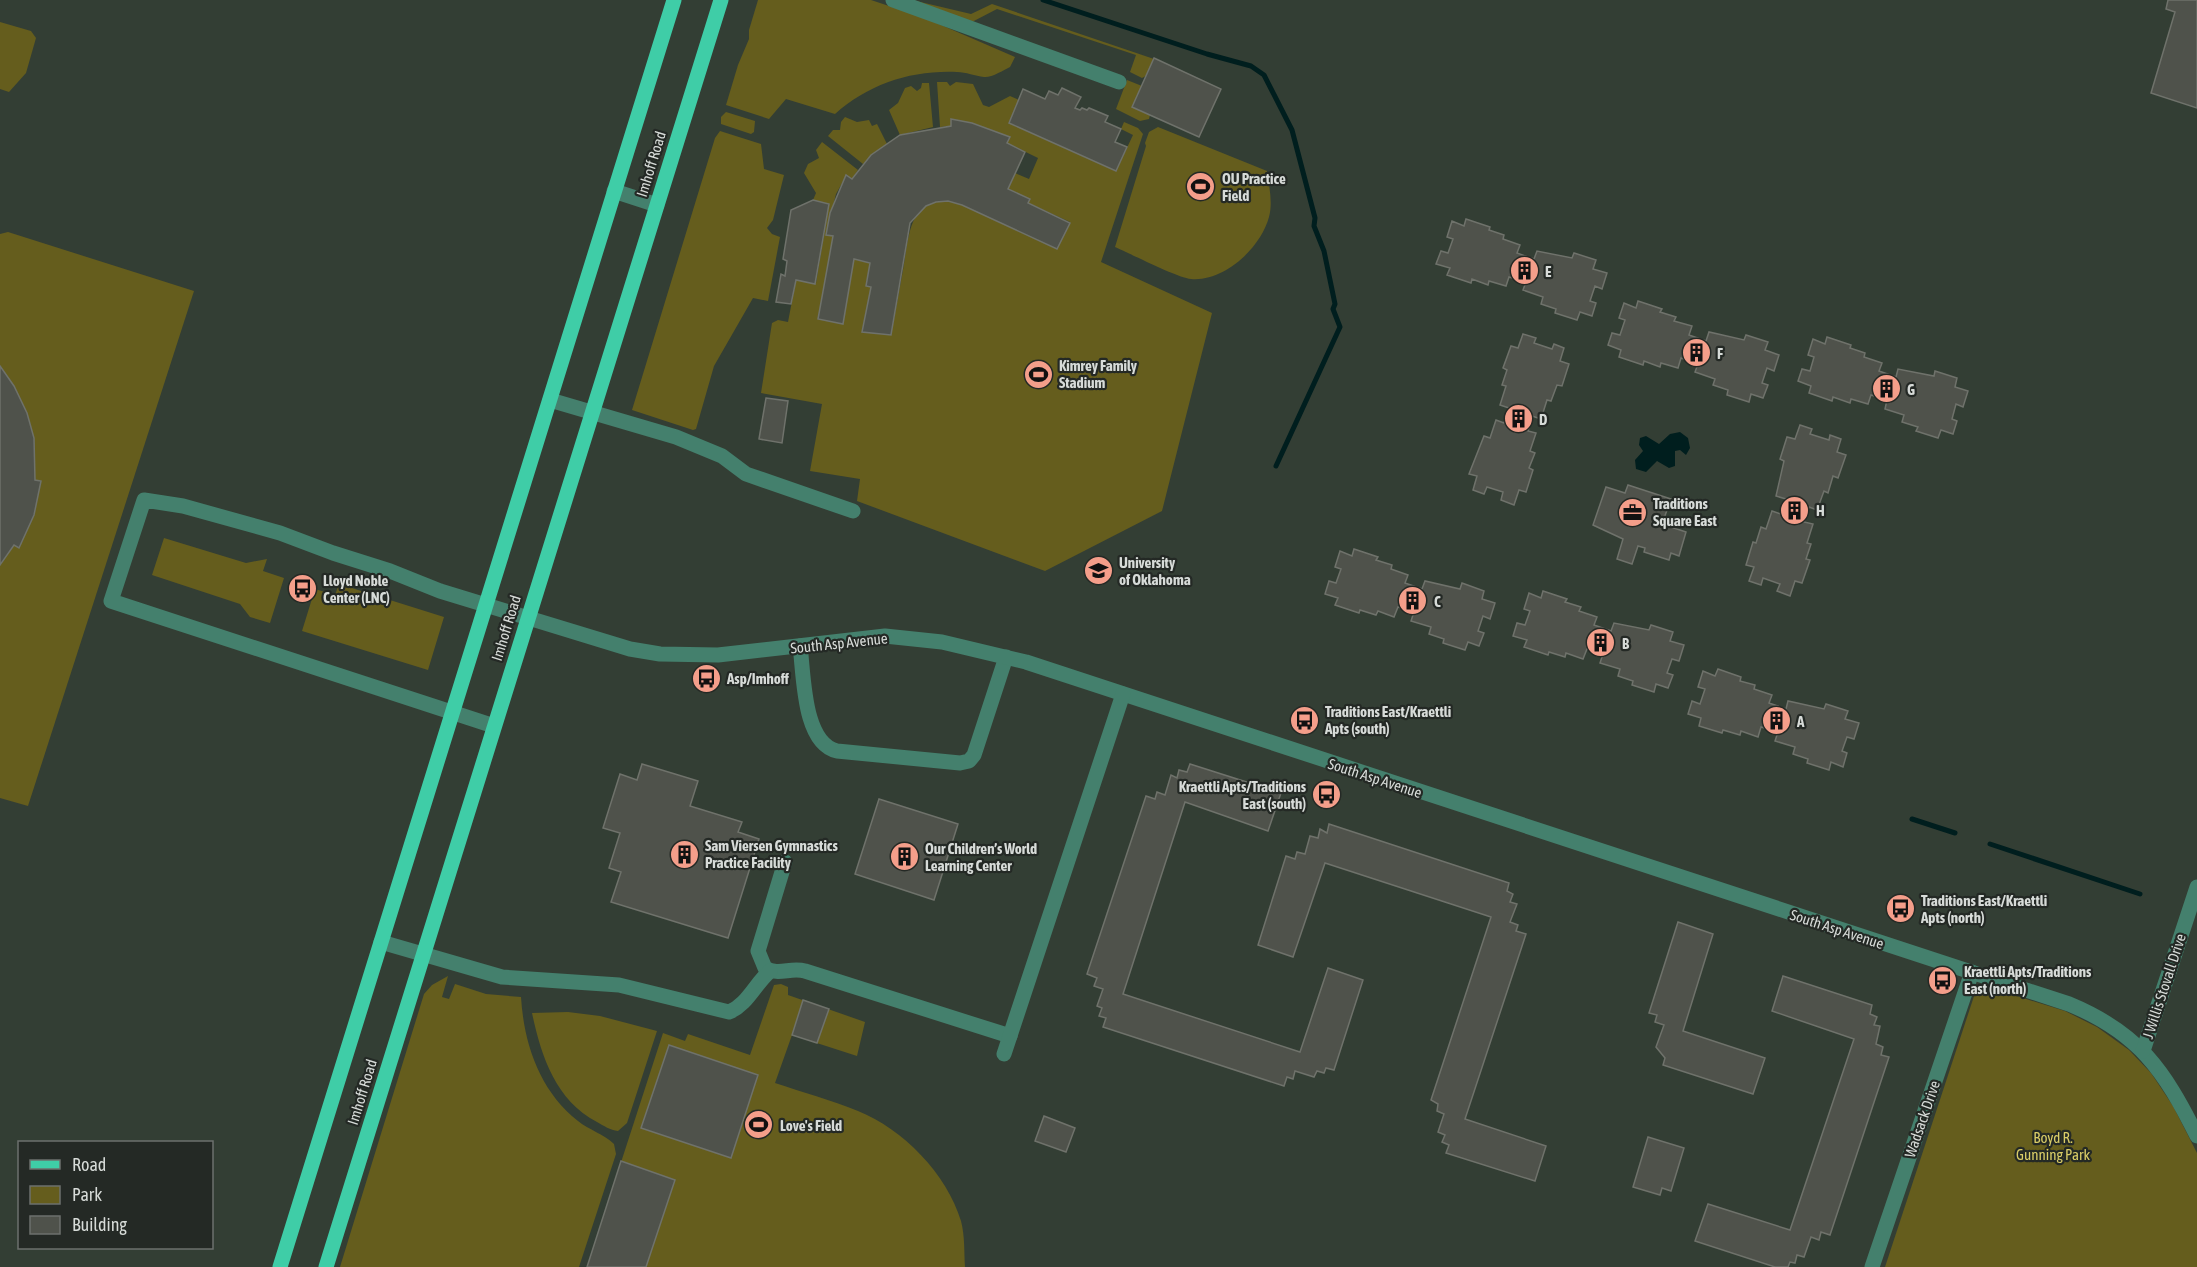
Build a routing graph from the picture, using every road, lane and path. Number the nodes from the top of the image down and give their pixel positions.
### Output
1 (674, 0) edge
2 (721, 0) edge
3 (893, 0) edge
4 (1119, 82) dead end
5 (614, 191) junction
6 (657, 205) junction
7 (550, 400) junction
8 (593, 411) junction
9 (853, 511) dead end
10 (486, 605) junction
11 (528, 619) junction
12 (800, 646) junction
13 (1006, 657) junction
14 (1124, 694) junction
15 (452, 714) junction
16 (494, 726) junction
17 (785, 862) dead end
18 (2197, 887) edge
19 (381, 942) junction
20 (424, 954) junction
21 (770, 971) junction
22 (1972, 972) junction
23 (1010, 1036) junction
24 (2143, 1051) junction
25 (1005, 1054) dead end
26 (2197, 1136) edge
27 (280, 1267) edge
28 (326, 1267) edge
29 (1872, 1267) edge

1 - 5 main road, Imhoff Road
2 - 6 main road, Imhoff Road
3 - 4 street
5 - 6 street
5 - 7 main road, Imhoff Road
6 - 8 main road, Imhoff Road
7 - 8 street
7 - 10 main road, Imhoff Road
8 - 9 street
8 - 11 main road, Imhoff Road
10 - 11 street, South Asp Avenue
10 - 15 main road, Imhoff Road
10 - 15 street, South Asp Avenue
11 - 12 street, South Asp Avenue
11 - 16 main road, Imhoff Road
12 - 13 street, South Asp Avenue
12 - 13 street
13 - 14 street, South Asp Avenue
14 - 22 street, South Asp Avenue
14 - 23 street
15 - 16 street
15 - 19 main road, Imhoff Road
16 - 20 main road, Imhoff Road
17 - 21 street
18 - 24 street, J Willis Stovall Drive
19 - 20 street
19 - 27 main road, Imhoff Road
20 - 21 street
20 - 28 main road, Imhoff Road
21 - 23 street
22 - 24 street, South Asp Avenue
22 - 29 street, Wadsack Drive
23 - 25 street
24 - 26 street, South Asp Avenue

